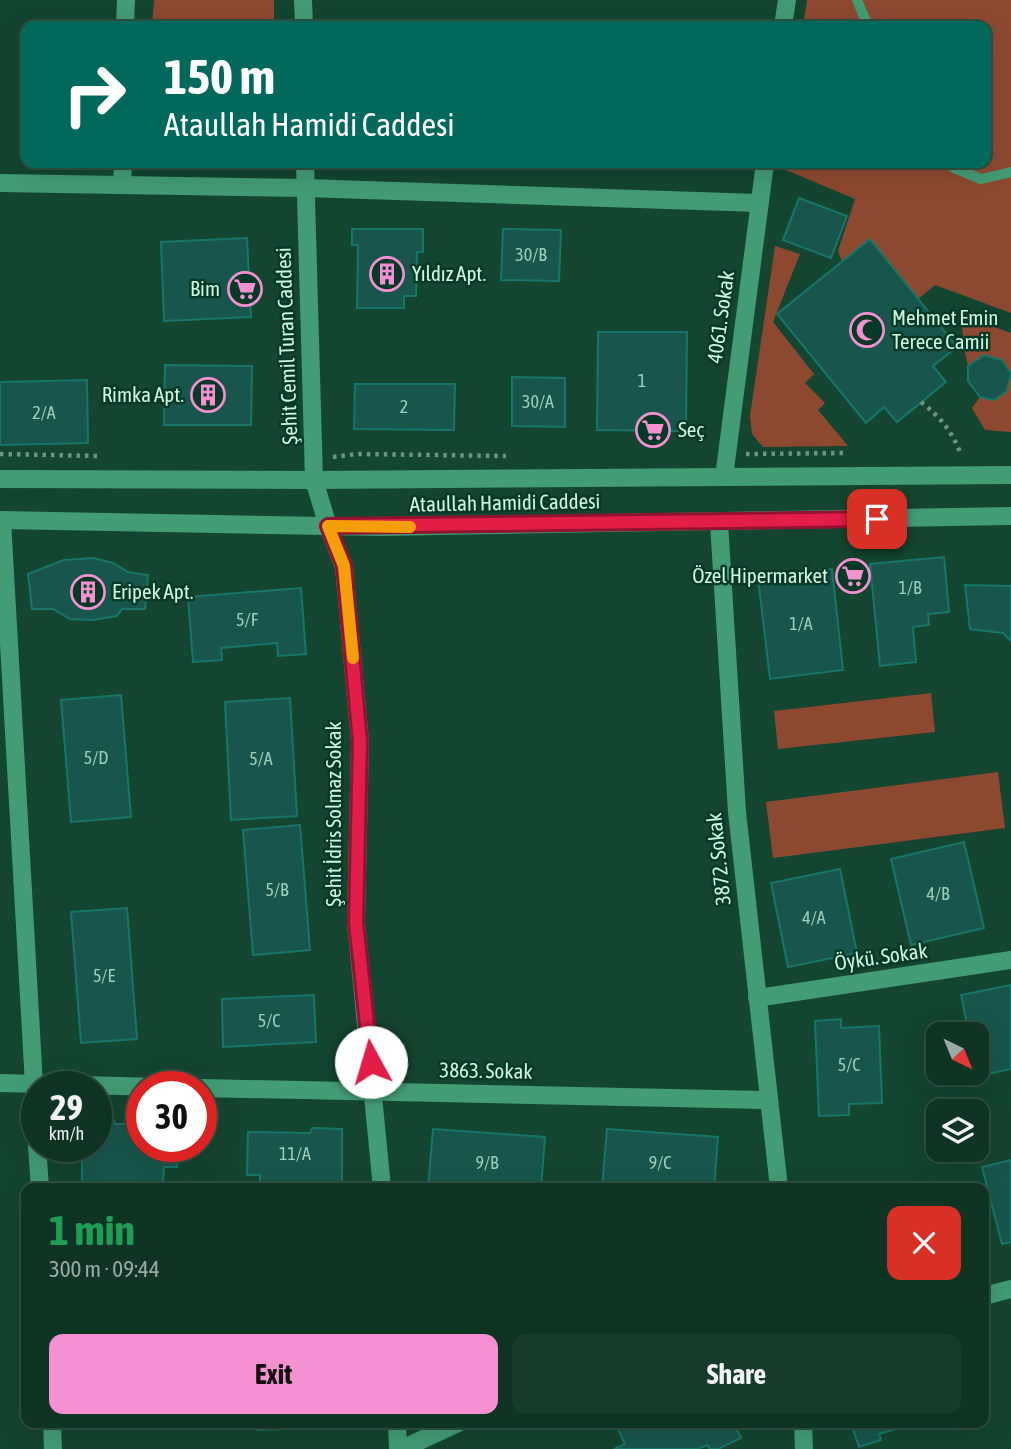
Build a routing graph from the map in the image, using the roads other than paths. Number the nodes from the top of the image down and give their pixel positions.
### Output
1 (126, 0) edge
2 (303, 0) edge
3 (787, 0) edge
4 (857, 0) edge
5 (125, 21) edge
6 (304, 21) edge
7 (784, 21) edge
8 (865, 21) edge
9 (123, 168) edge
10 (305, 168) edge
11 (764, 168) edge
12 (954, 168) edge
13 (1011, 172) edge
14 (0, 183) edge
15 (122, 184) junction
16 (305, 188) junction
17 (759, 203) junction
18 (1011, 475) edge
19 (724, 477) junction
20 (0, 480) edge
21 (314, 480) junction
22 (1011, 516) edge
23 (1, 520) edge
24 (719, 523) junction
25 (328, 526) junction
26 (1011, 960) edge
27 (757, 998) junction
28 (33, 1071) edge
29 (0, 1083) edge
30 (21, 1084) edge
31 (217, 1087) edge
32 (373, 1091) junction
33 (769, 1100) junction
34 (38, 1162) edge
35 (40, 1183) edge
36 (382, 1183) edge
37 (778, 1183) edge
38 (1011, 1289) edge
39 (989, 1295) edge
40 (52, 1428) edge
41 (398, 1428) edge
42 (447, 1428) edge
43 (803, 1428) edge
44 (53, 1449) edge
45 (400, 1449) edge
46 (804, 1449) edge

1 - 5 street
2 - 6 street
3 - 7 street
4 - 8 lane
9 - 15 street
10 - 16 street, Şehit Cemil Turan Caddesi
11 - 17 street, 4061. Sokak
12 - 13 lane
14 - 15 street
15 - 16 street
16 - 17 street
16 - 21 street, Şehit Cemil Turan Caddesi
17 - 19 street, 4061. Sokak
18 - 19 street, Ataullah Hamidi Caddesi
19 - 21 street, Ataullah Hamidi Caddesi
20 - 21 street, Ataullah Hamidi Caddesi
21 - 25 street, Şehit Cemil Turan Caddesi
22 - 24 street, Ataullah Hamidi Caddesi
23 - 25 street, Ataullah Hamidi Caddesi
23 - 28 street
24 - 25 street, Ataullah Hamidi Caddesi
24 - 27 street, 3872. Sokak
25 - 32 street, Şehit İdris Solmaz Sokak
26 - 27 street, Öykü. Sokak
27 - 33 street, 3872. Sokak
29 - 30 street
31 - 32 street, 3863. Sokak
32 - 33 street, 3863. Sokak
32 - 36 street, Şehit İdris Solmaz Sokak
33 - 37 street, 3872. Sokak
34 - 35 street
38 - 39 street
40 - 44 street
41 - 45 street
42 - 45 street
43 - 46 street

